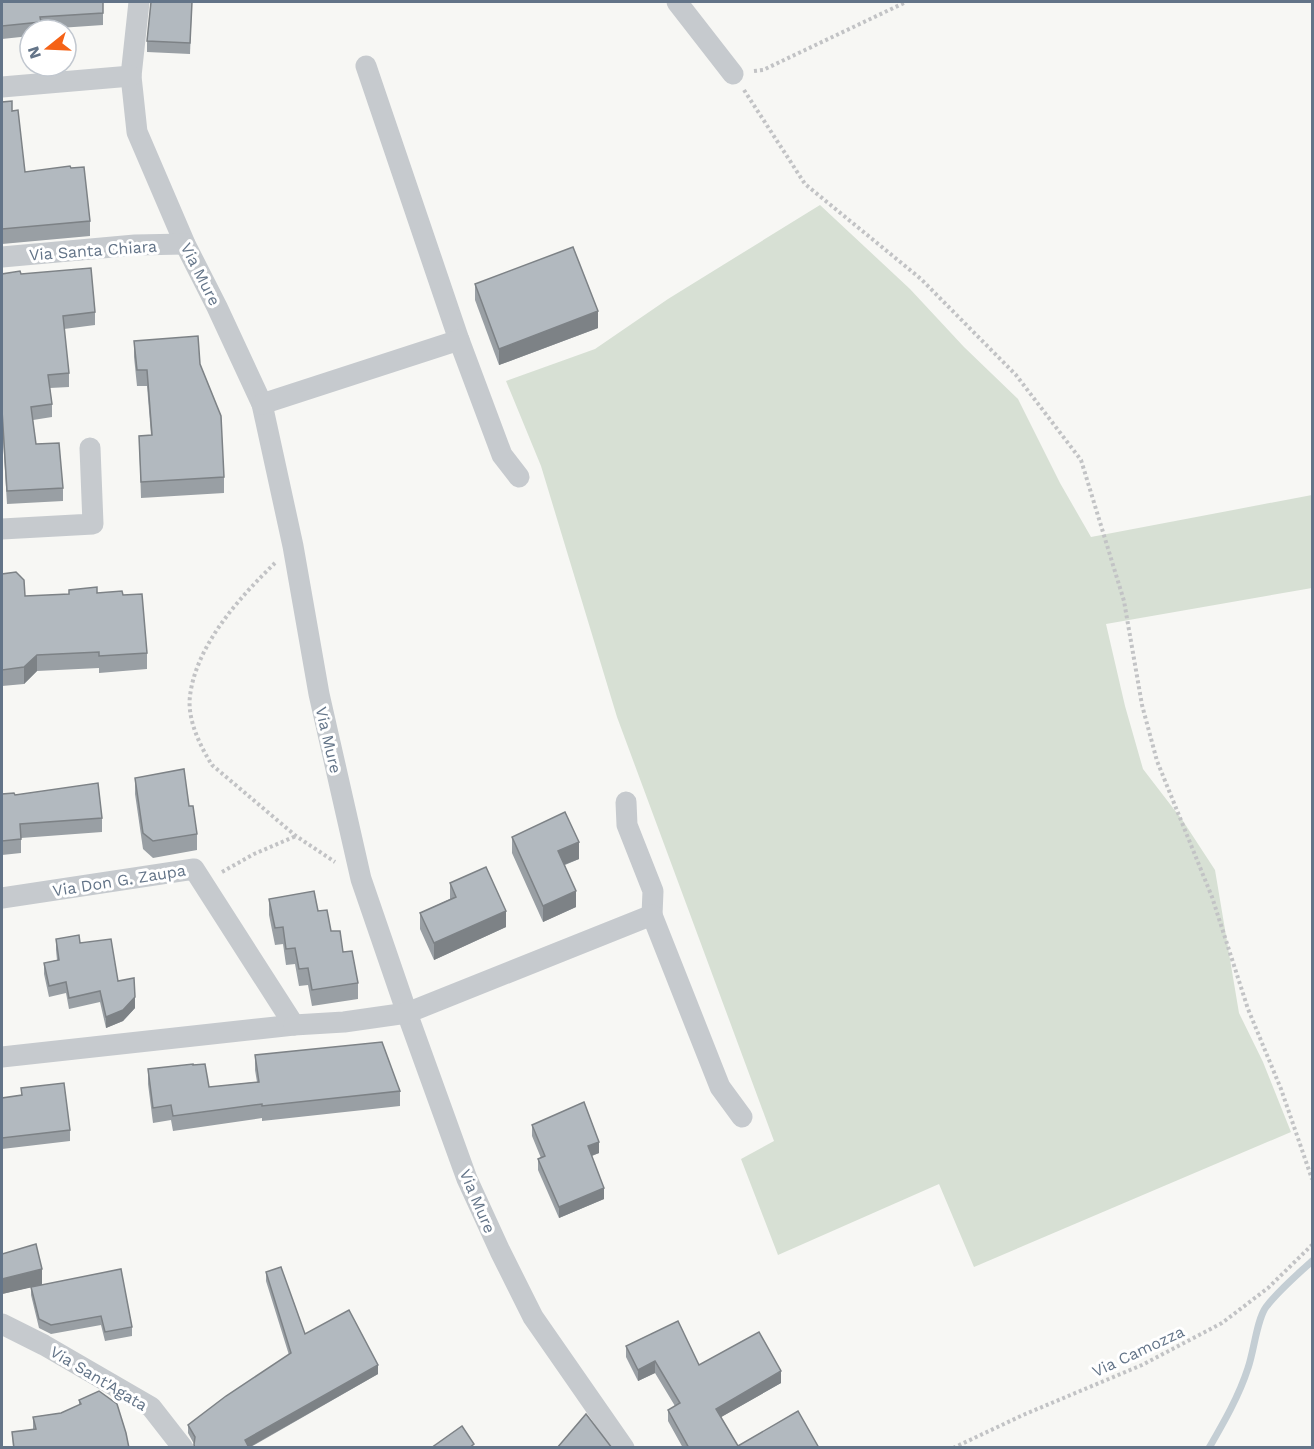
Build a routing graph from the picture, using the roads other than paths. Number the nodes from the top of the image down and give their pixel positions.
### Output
1 (139, 2) edge
2 (677, 2) edge
3 (366, 66) dead end
4 (733, 74) road end
5 (131, 76) junction
6 (2, 87) edge
7 (185, 244) junction
8 (2, 257) edge
9 (459, 340) junction
10 (262, 404) junction
11 (90, 448) dead end
12 (519, 477) dead end
13 (2, 529) edge
14 (626, 802) dead end
15 (2, 898) edge
16 (652, 915) junction
17 (407, 1013) junction
18 (294, 1025) junction
19 (2, 1057) edge
20 (742, 1117) dead end
21 (2, 1324) edge
22 (183, 1448) edge
23 (624, 1448) edge

1 - 5 street, Via Mure
2 - 4 street
3 - 9 street
5 - 6 street
5 - 7 street, Via Mure
7 - 8 street, Via Santa Chiara
7 - 10 street, Via Mure
9 - 10 street
9 - 12 street
10 - 17 street, Via Mure
11 - 13 street
14 - 16 street
15 - 18 street, Via Don G. Zaupa
16 - 17 street
16 - 20 street
17 - 18 street
17 - 23 street, Via Mure
18 - 19 street
21 - 22 street, Via Sant'Agata

